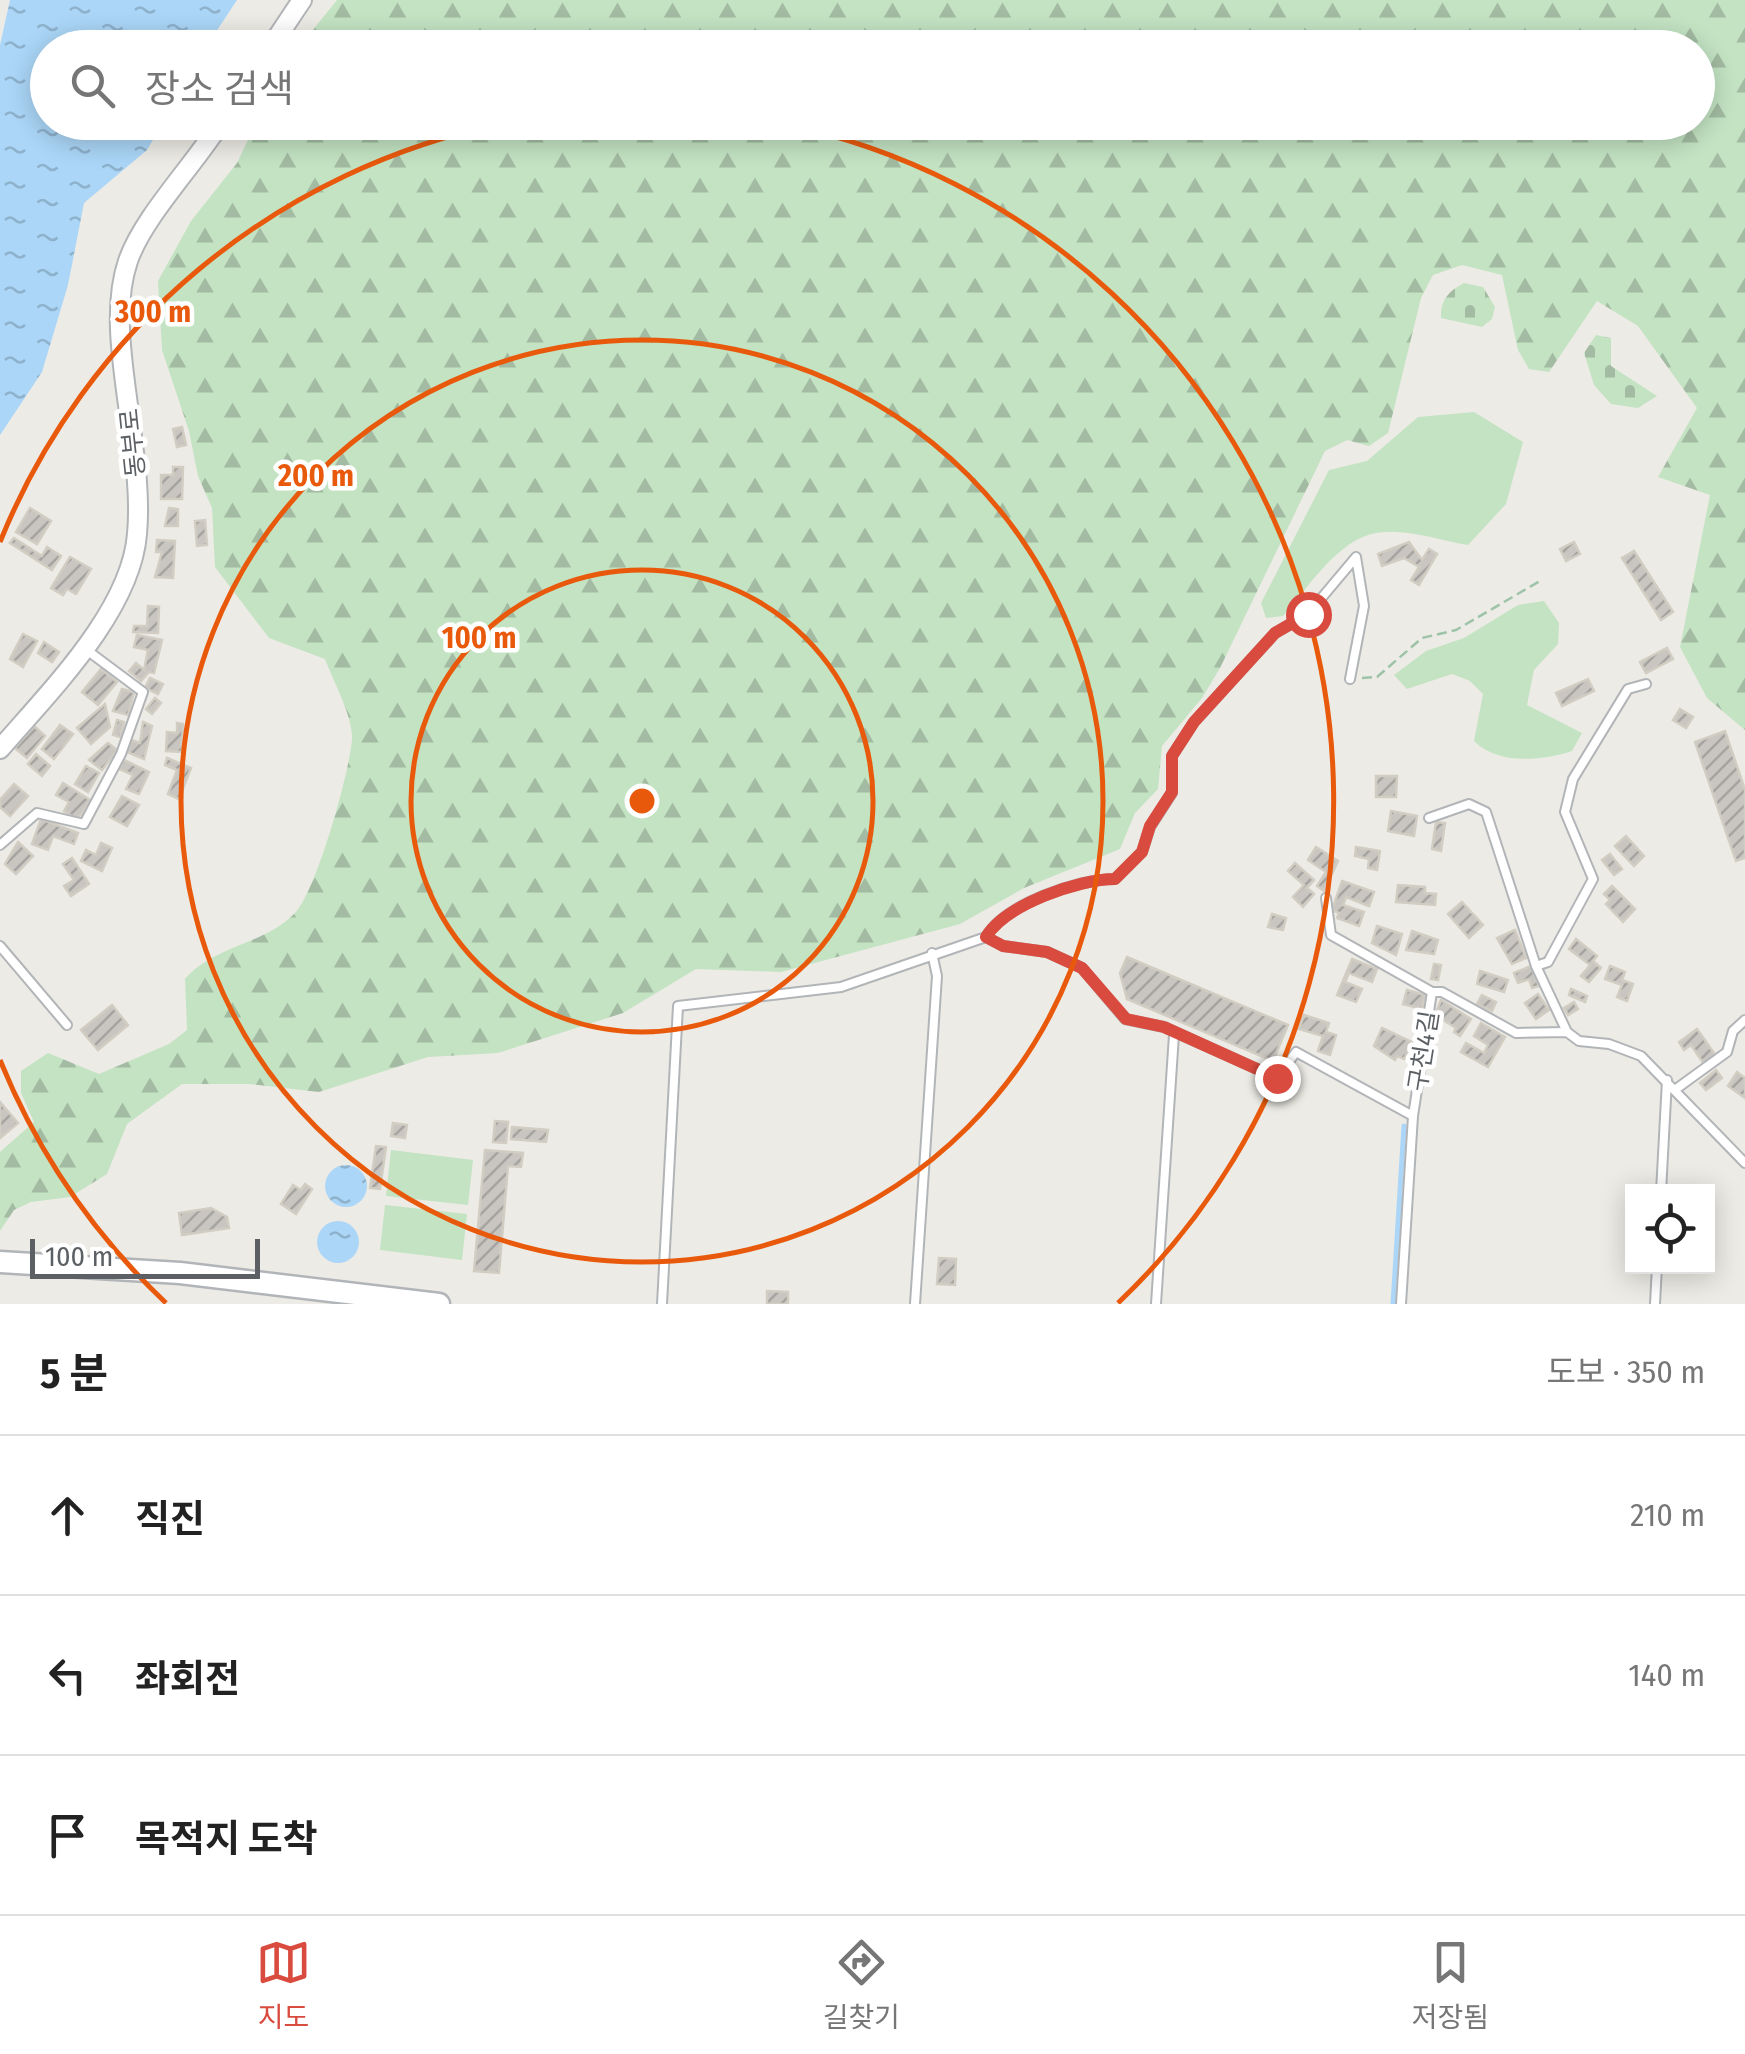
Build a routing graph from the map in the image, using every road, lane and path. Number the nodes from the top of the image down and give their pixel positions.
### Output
1 (302, 0) edge
2 (282, 30) edge
3 (208, 140) edge
4 (1540, 581) dead end
5 (84, 648) junction
6 (1350, 679) joint
7 (1646, 684) dead end
8 (0, 749) edge
9 (1429, 818) dead end
10 (0, 845) edge
11 (1326, 898) dead end
12 (986, 937) junction
13 (0, 946) edge
14 (932, 953) junction
15 (1536, 966) junction
16 (1432, 992) junction
17 (1745, 1020) edge
18 (67, 1025) dead end
19 (1567, 1032) junction
20 (1174, 1035) junction
21 (1666, 1080) junction
22 (1676, 1090) junction
23 (1413, 1116) junction
24 (1745, 1163) edge
25 (1661, 1184) edge
26 (0, 1262) edge
27 (1657, 1274) edge
28 (439, 1304) edge
29 (662, 1304) edge
30 (915, 1304) edge
31 (1156, 1304) edge
32 (1401, 1304) edge
33 (1655, 1304) edge

1 - 2 street
3 - 5 street, 동부로
4 - 6 path
5 - 8 street, 동부로
5 - 10 lane
6 - 12 lane
7 - 15 lane
9 - 15 lane
11 - 16 lane
12 - 14 lane
12 - 20 lane
13 - 18 lane
14 - 29 lane
14 - 30 lane
15 - 19 lane
16 - 19 lane, 구천4길
16 - 23 lane, 구천4길
17 - 22 lane
19 - 21 lane, 구천4길
20 - 23 lane
20 - 31 lane
21 - 22 lane, 구천4길
21 - 25 lane
22 - 24 lane, 구천4길
23 - 32 lane, 구천4길
26 - 28 main road
27 - 33 lane

